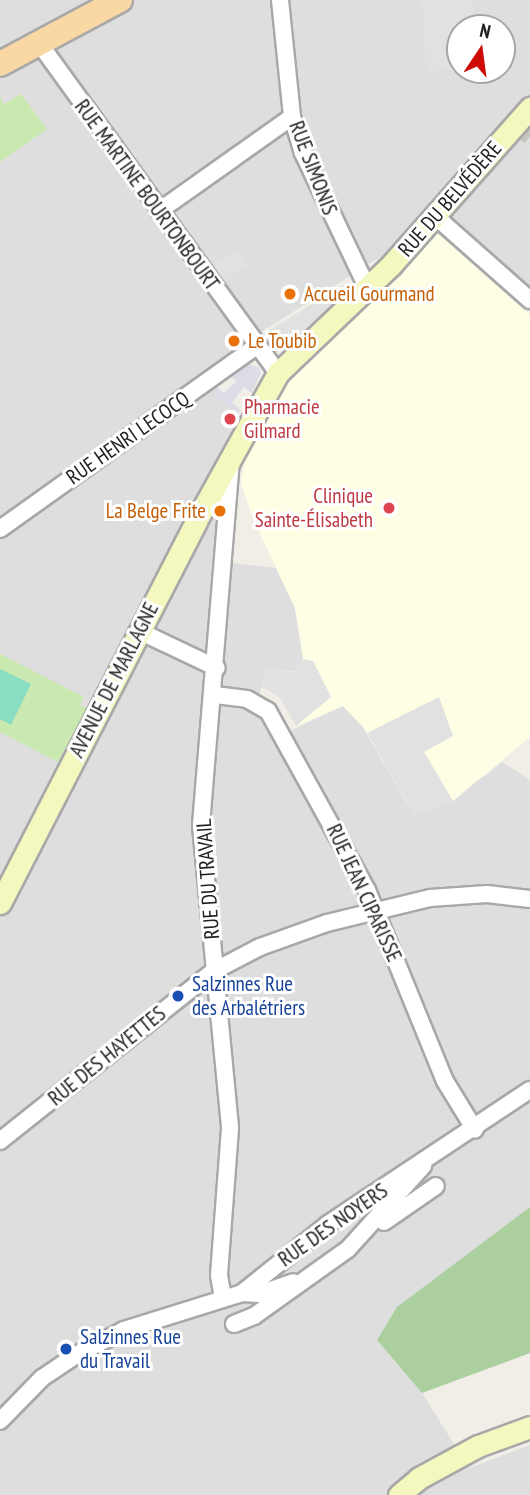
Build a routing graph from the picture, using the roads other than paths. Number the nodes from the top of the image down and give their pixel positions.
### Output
1 (120, 0) edge
2 (280, 0) edge
3 (39, 43) junction
4 (0, 64) edge
5 (530, 108) edge
6 (292, 117) junction
7 (159, 211) junction
8 (435, 216) junction
9 (368, 287) junction
10 (530, 300) edge
11 (255, 347) junction
12 (278, 373) junction
13 (231, 459) junction
14 (0, 529) edge
15 (139, 631) junction
16 (217, 668) junction
17 (215, 695) junction
18 (530, 899) edge
19 (0, 903) edge
20 (375, 910) junction
21 (214, 971) junction
22 (530, 1090) edge
23 (475, 1130) junction
24 (0, 1141) edge
25 (426, 1161) junction
26 (436, 1186) dead end
27 (364, 1235) junction
28 (303, 1280) junction
29 (242, 1293) junction
30 (223, 1298) junction
31 (234, 1324) dead end
32 (0, 1422) edge
33 (530, 1427) edge
34 (399, 1495) edge

1 - 3 main road
2 - 6 street, RUE SIMONIS
3 - 4 main road
3 - 7 street, RUE MARTINE BOURTONBOURT
5 - 8 main road, RUE DU BELVÉDÈRE
6 - 7 street
6 - 9 street, RUE SIMONIS
7 - 11 street, RUE MARTINE BOURTONBOURT
8 - 9 main road, RUE DU BELVÉDÈRE
8 - 10 street
9 - 12 main road, RUE DU BELVÉDÈRE
11 - 12 street, RUE MARTINE BOURTONBOURT
11 - 14 street, RUE HENRI LECOCQ
12 - 13 main road, AVENUE DE MARLAGNE
13 - 15 main road, AVENUE DE MARLAGNE
13 - 16 street, RUE DU TRAVAIL
15 - 16 street
15 - 19 main road, AVENUE DE MARLAGNE
16 - 17 street, RUE DU TRAVAIL
17 - 20 street, RUE JEAN CIPARISSE
17 - 21 street, RUE DU TRAVAIL
18 - 20 street, RUE DES HAYETTES
20 - 21 street, RUE DES HAYETTES
20 - 23 street, RUE JEAN CIPARISSE
21 - 24 street, RUE DES HAYETTES
21 - 30 street, RUE DU TRAVAIL
22 - 23 street, RUE DES NOYERS
23 - 25 street, RUE DES NOYERS
25 - 27 street, RUE DES NOYERS
25 - 29 street, RUE DES NOYERS
26 - 27 street, RUE DES NOYERS
27 - 28 street, RUE DES NOYERS
28 - 29 street, RUE DES NOYERS
28 - 31 street, RUE DES NOYERS
29 - 30 street, RUE DES NOYERS
30 - 32 street, RUE DES NOYERS
33 - 34 main road

